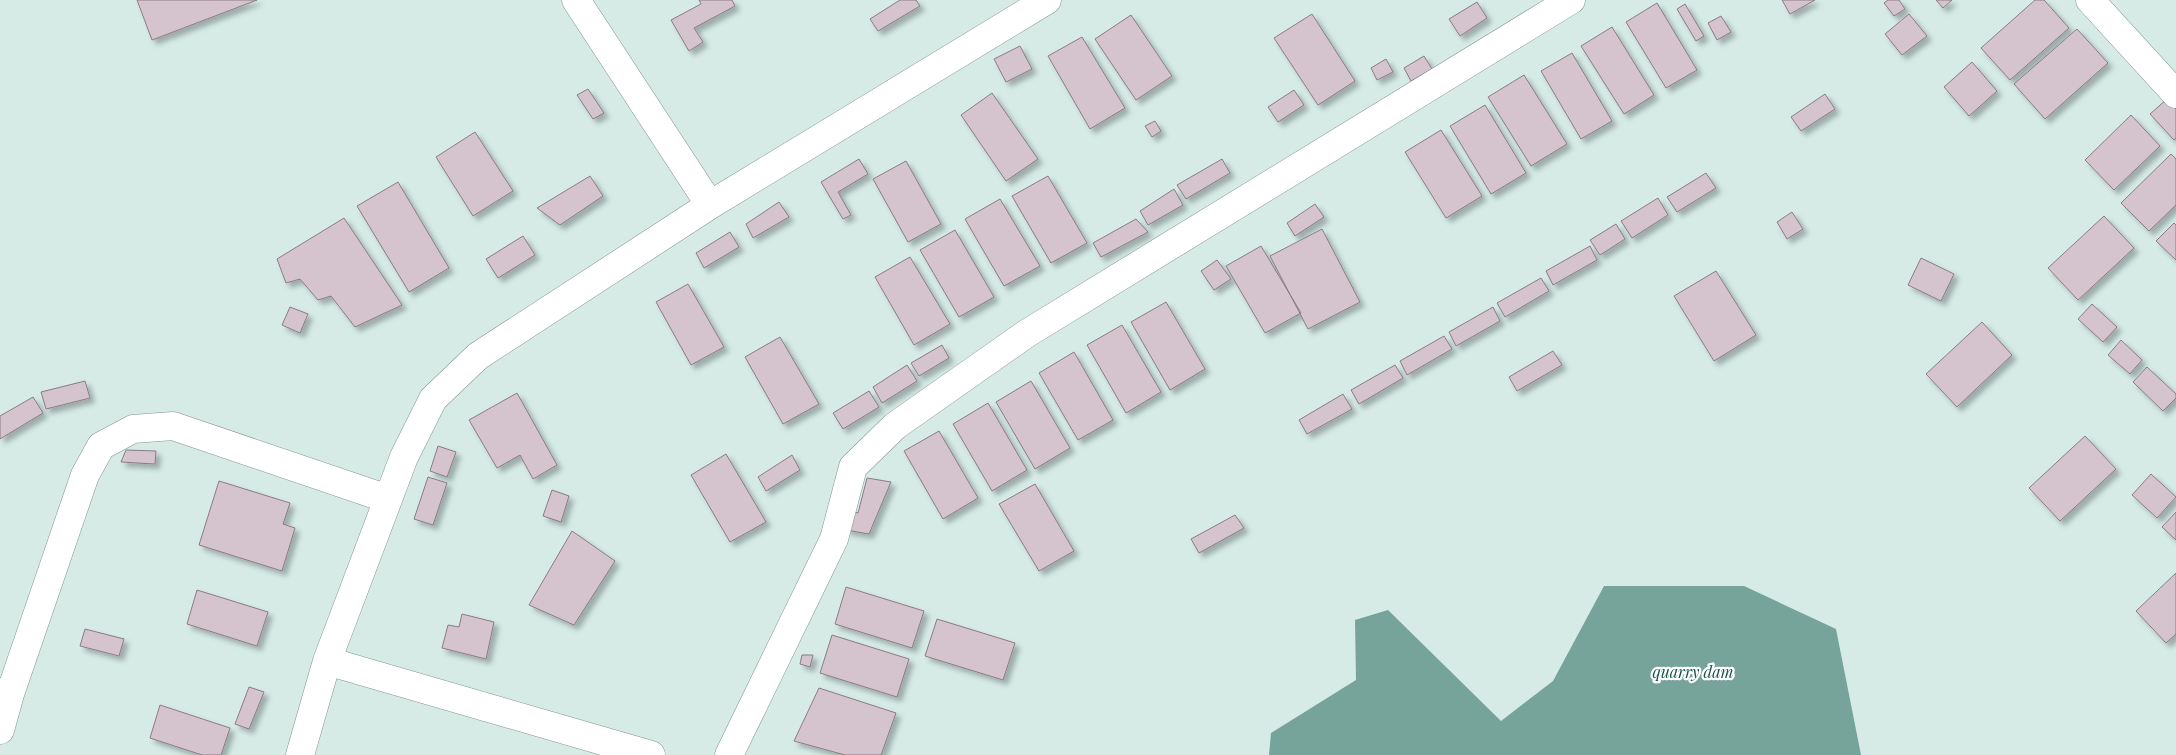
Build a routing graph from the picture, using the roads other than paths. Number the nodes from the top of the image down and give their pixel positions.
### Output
1 (576, 0) edge
2 (1046, 0) edge
3 (1571, 0) edge
4 (2090, 0) edge
5 (2176, 94) edge
6 (710, 205) junction
7 (388, 499) junction
8 (327, 662) junction
9 (5, 693) edge
10 (0, 730) edge
11 (300, 755) edge
12 (651, 755) edge
13 (729, 755) edge

1 - 6 street
2 - 6 street
3 - 13 street
4 - 5 street
6 - 7 street
7 - 8 street
7 - 9 street
8 - 11 street
8 - 12 street
9 - 10 street

